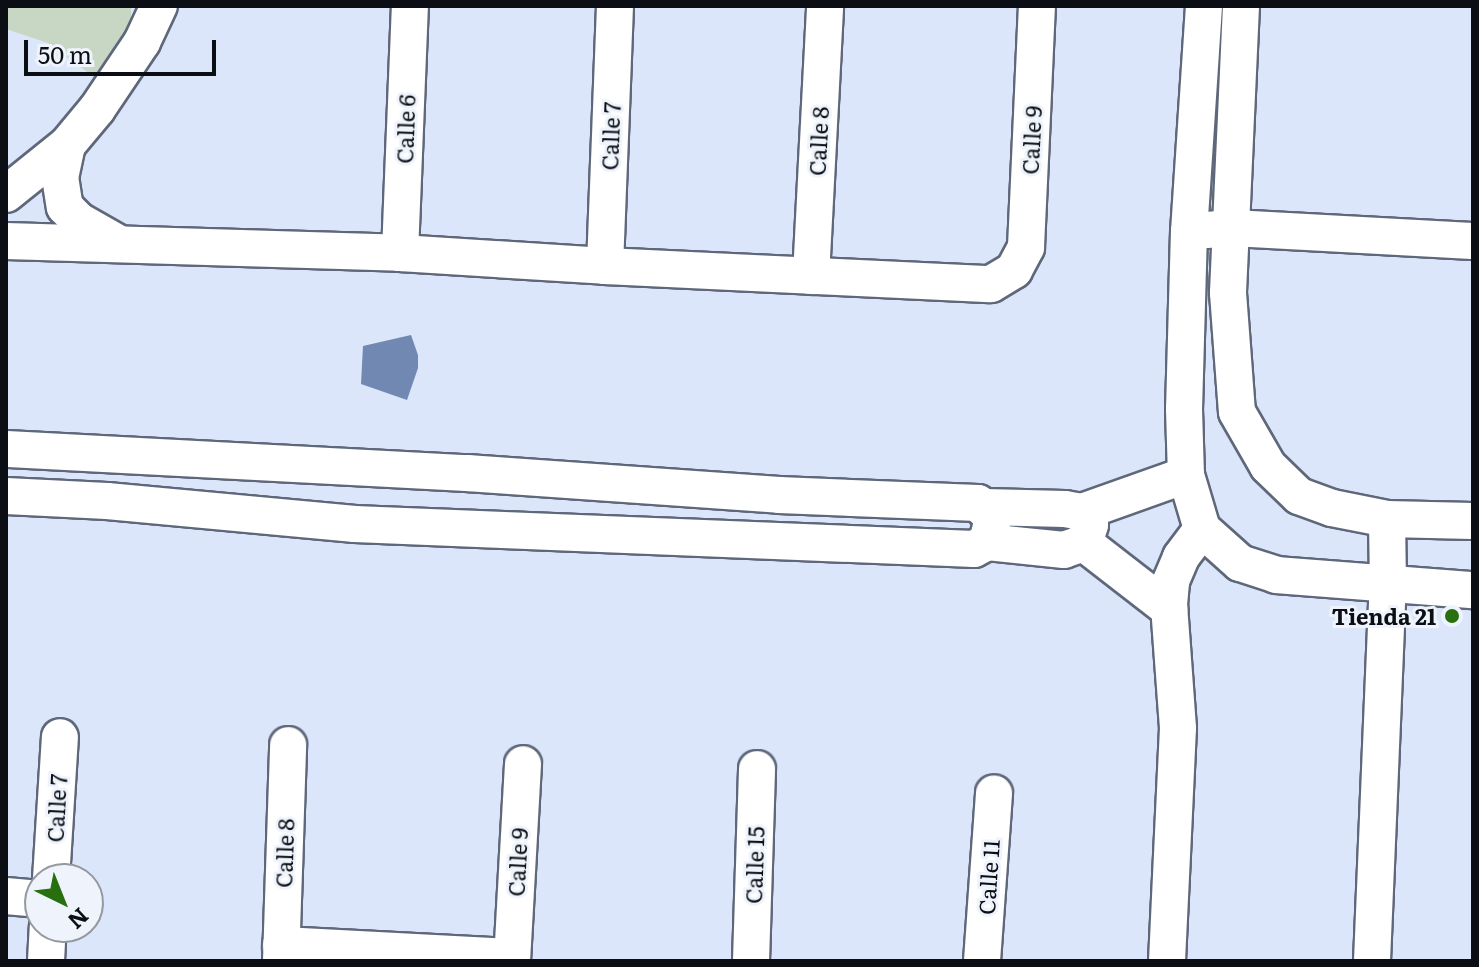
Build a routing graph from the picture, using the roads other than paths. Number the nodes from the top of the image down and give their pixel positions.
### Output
1 (159, 6) edge
2 (410, 6) edge
3 (615, 6) edge
4 (825, 6) edge
5 (1037, 6) edge
6 (1204, 6) edge
7 (1241, 6) edge
8 (67, 145) junction
9 (6, 194) edge
10 (1232, 228) junction
11 (1189, 231) junction
12 (6, 241) edge
13 (1473, 241) edge
14 (121, 244) junction
15 (400, 253) junction
16 (605, 266) junction
17 (811, 276) junction
18 (6, 449) edge
19 (110, 456) junction
20 (1186, 475) junction
21 (779, 495) junction
22 (6, 496) edge
23 (107, 501) junction
24 (1387, 519) junction
25 (1473, 521) edge
26 (986, 525) junction
27 (1083, 527) junction
28 (1202, 529) junction
29 (775, 544) junction
30 (1388, 584) junction
31 (1473, 590) edge
32 (1169, 609) junction
33 (60, 737) dead end
34 (288, 745) dead end
35 (523, 764) dead end
36 (757, 769) dead end
37 (994, 793) dead end
38 (52, 863) edge
39 (281, 953) edge
40 (512, 959) edge
41 (751, 961) edge
42 (982, 961) edge
43 (1167, 961) edge
44 (1372, 961) edge

1 - 8 street
2 - 15 street, Calle 6
3 - 16 street, Calle 7
4 - 17 street, Calle 8
5 - 17 street, Calle 9
6 - 11 street
7 - 10 street
8 - 9 street
8 - 14 street
10 - 11 street
10 - 13 street
10 - 24 street
11 - 20 street
12 - 14 street
14 - 15 street
15 - 16 street
16 - 17 street
18 - 19 street
19 - 21 street
19 - 23 street
20 - 27 street
20 - 28 street
21 - 26 street
21 - 29 street
22 - 23 street
23 - 29 street
24 - 25 street
24 - 30 street
26 - 27 street
26 - 29 street
27 - 32 street
28 - 30 street
28 - 32 street
30 - 31 street
30 - 44 street
32 - 43 street
33 - 38 street, Calle 7
34 - 39 street, Calle 8
35 - 40 street, Calle 9
36 - 41 street, Calle 15
37 - 42 street, Calle 11
39 - 40 street

